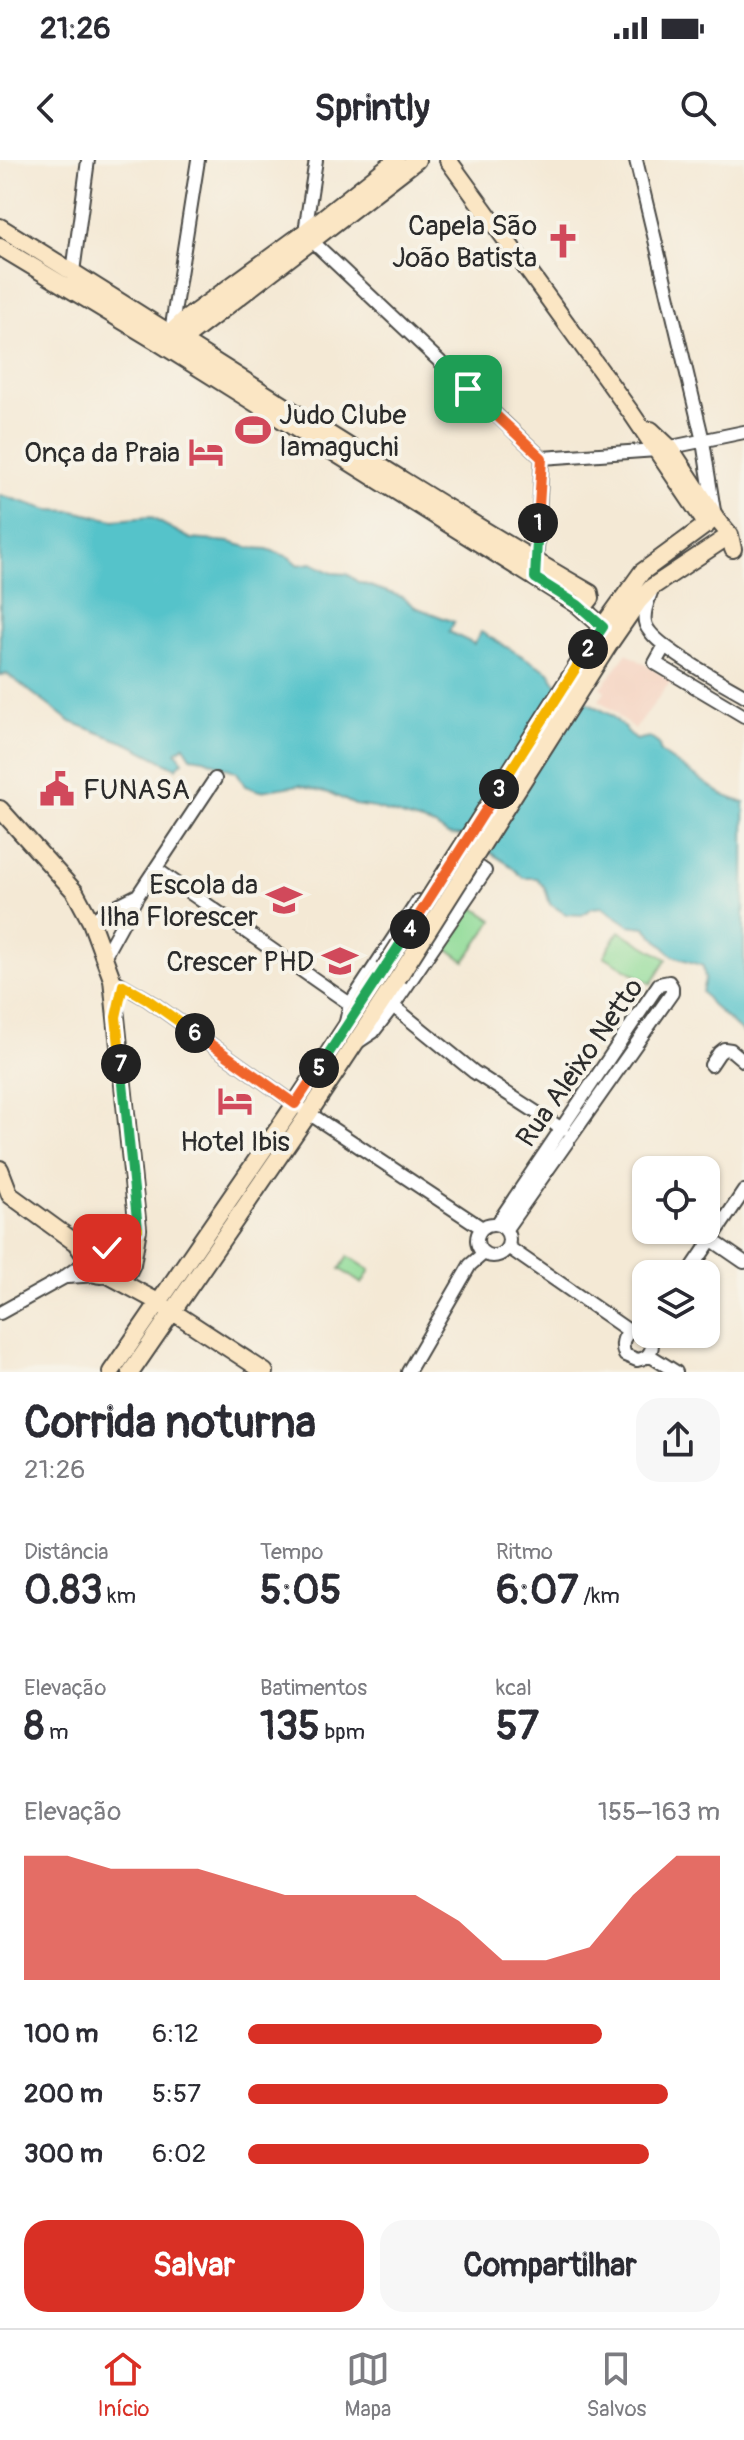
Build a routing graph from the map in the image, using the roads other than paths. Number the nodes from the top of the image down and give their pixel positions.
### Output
1 (88, 160) edge
2 (198, 160) edge
3 (316, 160) edge
4 (396, 160) edge
5 (417, 160) edge
6 (438, 160) edge
7 (448, 160) edge
8 (636, 160) edge
9 (469, 189) junction
10 (311, 196) junction
11 (327, 215) junction
12 (0, 227) edge
13 (308, 237) junction
14 (0, 247) edge
15 (73, 272) junction
16 (175, 305) junction
17 (194, 313) junction
18 (171, 341) junction
19 (744, 432) edge
20 (703, 441) junction
21 (663, 449) junction
22 (542, 458) junction
23 (711, 521) junction
24 (728, 542) junction
25 (744, 564) edge
26 (535, 570) junction
27 (652, 587) junction
28 (603, 635) junction
29 (664, 647) junction
30 (744, 695) edge
31 (744, 716) edge
32 (215, 779) dead end
33 (0, 809) edge
34 (156, 869) junction
35 (138, 895) junction
36 (91, 922) junction
37 (105, 957) junction
38 (391, 974) junction
39 (118, 982) junction
40 (350, 1004) junction
41 (393, 1006) junction
42 (344, 1029) junction
43 (354, 1045) junction
44 (744, 1061) edge
45 (711, 1065) dead end
46 (302, 1109) junction
47 (562, 1129) junction
48 (0, 1169) edge
49 (744, 1191) edge
50 (5, 1198) edge
51 (501, 1227) junction
52 (482, 1228) junction
53 (720, 1228) edge
54 (138, 1229) junction
55 (76, 1243) junction
56 (718, 1244) edge
57 (508, 1247) junction
58 (484, 1253) junction
59 (90, 1259) junction
60 (744, 1262) edge
61 (132, 1264) junction
62 (106, 1275) junction
63 (164, 1307) junction
64 (0, 1313) edge
65 (632, 1330) edge
66 (629, 1331) junction
67 (652, 1348) edge
68 (649, 1355) junction
69 (632, 1360) junction
70 (111, 1372) edge
71 (131, 1372) edge
72 (265, 1372) edge
73 (408, 1372) edge
74 (624, 1372) edge
75 (676, 1372) edge

1 - 15 street
2 - 16 street
3 - 10 street
4 - 11 street
5 - 13 street
6 - 9 street
7 - 9 street
8 - 20 street
9 - 21 street
10 - 11 street
10 - 13 street
11 - 13 street
12 - 15 street
13 - 17 street
13 - 18 street
13 - 22 street
14 - 18 street
15 - 18 street
16 - 17 street
16 - 18 street
17 - 18 street
18 - 26 street
19 - 20 street
20 - 21 street
20 - 23 street
21 - 22 street
21 - 23 street
22 - 26 street
23 - 24 street
23 - 28 street
24 - 25 street
24 - 27 street
26 - 28 street
27 - 28 street
27 - 29 street
28 - 38 street, bridge
29 - 30 street
29 - 31 street
32 - 34 street
33 - 36 street
34 - 35 street
34 - 40 street
35 - 36 street
35 - 37 street
36 - 37 street
37 - 39 street
38 - 42 street
38 - 43 street
39 - 46 street
39 - 54 street
40 - 41 street
40 - 42 street
41 - 43 street
41 - 47 street
42 - 46 street
43 - 46 street
44 - 45 street
46 - 52 street
46 - 63 street
47 - 51 street, Rua Aleixo Netto
47 - 51 street, Rua Aleixo Netto
48 - 50 street
49 - 53 street
50 - 55 street
51 - 52 street
51 - 57 street
52 - 58 street
54 - 59 street
54 - 61 street
55 - 59 street
55 - 59 street
56 - 60 street
57 - 58 street
57 - 66 street
58 - 73 street
59 - 61 street
59 - 62 street
59 - 62 street
59 - 62 street
59 - 64 street
61 - 62 street
61 - 63 street
62 - 63 street
63 - 70 street
63 - 71 street
63 - 72 street
65 - 66 street
66 - 69 street
67 - 68 street
68 - 69 street
68 - 75 street
69 - 74 street

